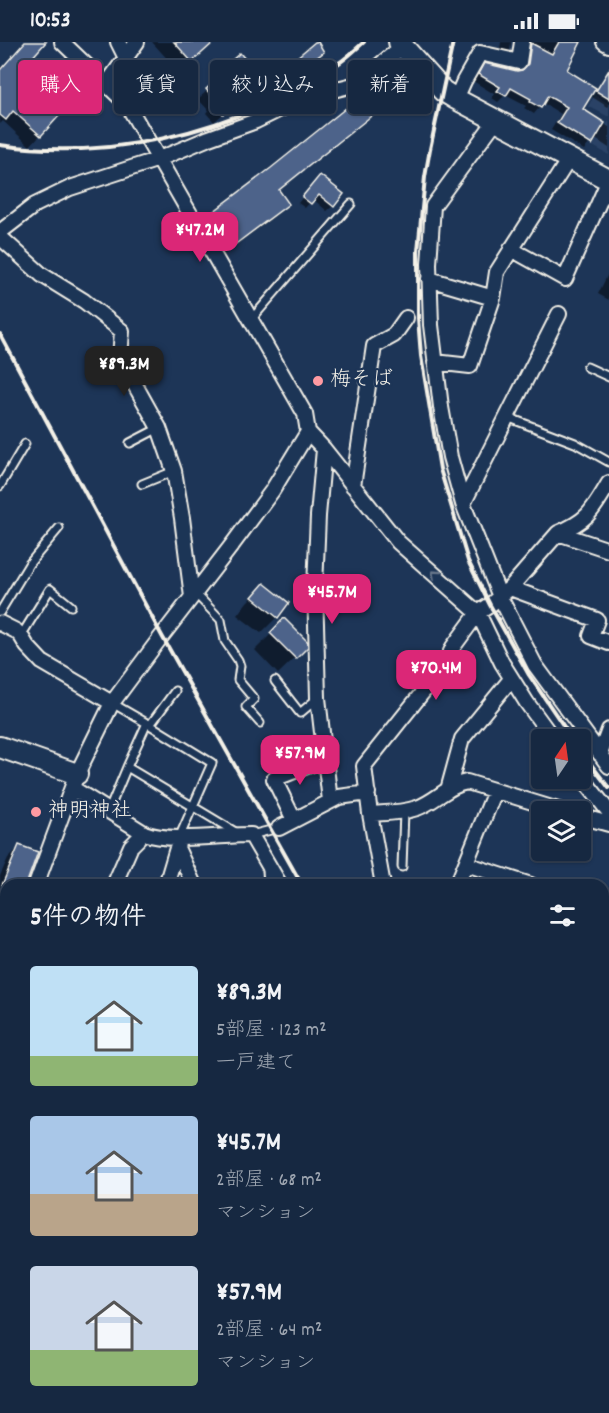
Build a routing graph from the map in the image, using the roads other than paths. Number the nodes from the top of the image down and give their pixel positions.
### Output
1 (62, 42) edge
2 (118, 42) edge
3 (137, 42) edge
4 (522, 42) edge
5 (604, 42) edge
6 (401, 44) edge
7 (609, 45) edge
8 (126, 58) junction
9 (106, 85) junction
10 (456, 99) junction
11 (496, 120) junction
12 (159, 159) junction
13 (569, 159) junction
14 (609, 180) edge
15 (351, 204) dead end
16 (0, 232) edge
17 (0, 237) edge
18 (512, 249) junction
19 (429, 279) junction
20 (493, 298) junction
21 (559, 314) dead end
22 (406, 318) dead end
23 (250, 321) junction
24 (435, 362) junction
25 (587, 367) dead end
26 (609, 377) edge
27 (507, 417) junction
28 (159, 428) junction
29 (308, 432) junction
30 (130, 443) dead end
31 (25, 444) dead end
32 (324, 449) junction
33 (609, 462) edge
34 (174, 471) junction
35 (609, 483) edge
36 (142, 484) dead end
37 (0, 486) edge
38 (353, 486) junction
39 (463, 504) junction
40 (59, 528) dead end
41 (558, 534) junction
42 (609, 550) edge
43 (505, 592) junction
44 (193, 595) junction
45 (71, 606) dead end
46 (0, 612) edge
47 (478, 613) junction
48 (0, 623) edge
49 (21, 636) junction
50 (609, 643) edge
51 (511, 679) junction
52 (274, 681) dead end
53 (175, 691) dead end
54 (318, 698) junction
55 (112, 703) junction
56 (260, 723) dead end
57 (149, 724) junction
58 (546, 729) edge
59 (609, 730) edge
60 (0, 747) edge
61 (600, 754) junction
62 (325, 759) junction
63 (609, 766) edge
64 (127, 767) junction
65 (75, 781) junction
66 (591, 788) edge
67 (448, 790) junction
68 (495, 791) junction
69 (368, 793) junction
70 (330, 801) junction
71 (531, 802) edge
72 (193, 807) junction
73 (109, 810) junction
74 (404, 811) junction
75 (609, 812) edge
76 (370, 814) junction
77 (591, 819) edge
78 (294, 820) junction
79 (609, 824) edge
80 (279, 828) joint
81 (144, 833) junction
82 (245, 835) junction
83 (178, 843) junction
84 (466, 864) junction
85 (402, 867) dead end
86 (38, 879) edge
87 (117, 879) edge
88 (168, 879) edge
89 (192, 879) edge
90 (273, 879) edge
91 (383, 879) edge
92 (460, 879) edge
93 (512, 879) edge

1 - 9 street
2 - 8 street
3 - 8 street
4 - 10 street
5 - 7 street
6 - 10 street
6 - 12 street
8 - 9 street
9 - 12 street
10 - 11 street
11 - 13 street
11 - 19 street
12 - 16 street
12 - 23 street
13 - 14 street
13 - 18 street
14 - 18 street
15 - 23 lane
17 - 28 street
18 - 20 street
19 - 20 street
19 - 24 street
20 - 24 street
21 - 27 street
22 - 38 street
23 - 29 street
24 - 39 street
25 - 26 lane
27 - 33 lane
27 - 39 street
28 - 30 lane
28 - 34 street
29 - 32 street
29 - 44 street
31 - 37 lane
32 - 38 street
32 - 54 street
34 - 36 lane
34 - 44 street
35 - 41 street
47 -> 38 street
39 - 43 street
40 - 46 lane
41 - 42 street
41 - 43 street
43 - 47 street
43 - 50 street
43 - 61 street
44 - 55 street
44 - 56 lane
45 - 49 lane
47 - 51 street
47 - 69 street
48 - 49 street
49 - 55 street
51 - 58 street
51 - 67 street
52 - 54 lane
53 - 57 lane
54 - 62 street
55 - 57 lane
55 - 65 street
57 - 64 lane
57 - 72 lane
59 - 61 street
60 - 65 street
61 - 63 street
62 - 70 street
62 - 78 street
64 - 72 lane
64 - 73 lane
65 - 73 street
65 - 86 street
66 - 75 street
67 - 68 street
67 - 74 street
68 - 71 street
68 - 84 street
69 - 70 street
69 - 76 street
70 - 78 street
72 - 82 lane
72 - 83 lane
73 - 81 street
74 - 76 street
74 - 85 lane
76 - 91 street
77 - 79 street
78 - 80 street
80 - 82 lane
81 - 83 street
81 - 87 street
82 - 83 street
82 - 90 street
83 - 88 street
83 - 89 street
84 - 92 street
84 - 93 street

